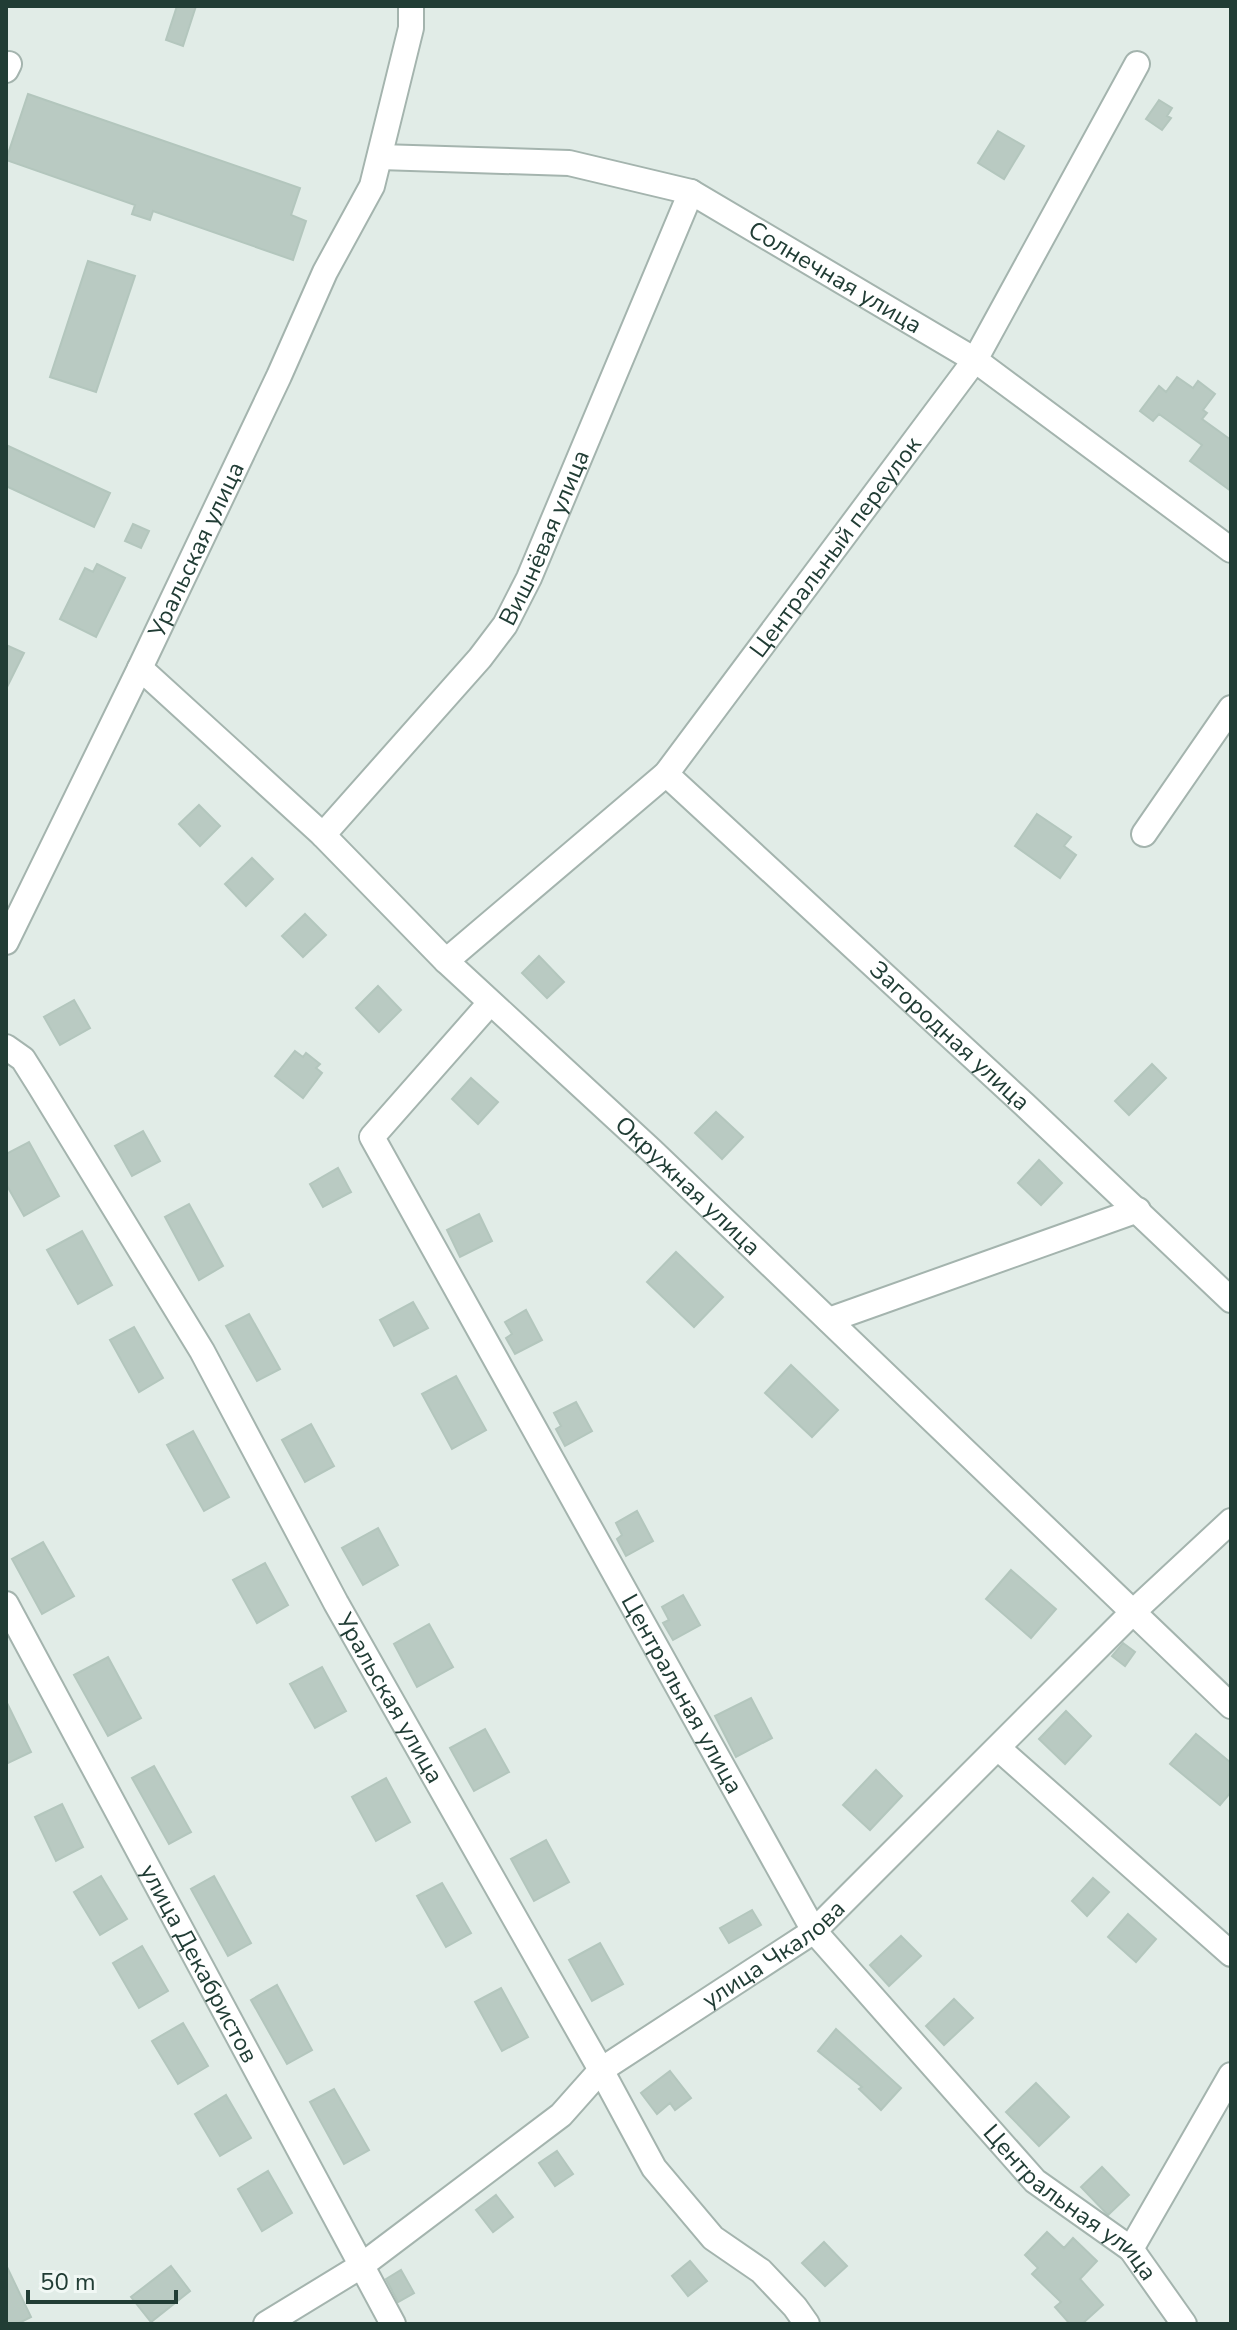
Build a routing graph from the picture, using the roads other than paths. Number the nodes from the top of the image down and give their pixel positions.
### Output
1 (411, 6) edge
2 (1137, 64) dead end
3 (380, 157) junction
4 (691, 192) junction
5 (975, 360) junction
6 (1231, 550) edge
7 (140, 668) junction
8 (1231, 708) edge
9 (666, 774) junction
10 (1144, 834) dead end
11 (323, 835) junction
12 (6, 942) edge
13 (446, 961) junction
14 (490, 1003) junction
15 (6, 1047) edge
16 (1138, 1210) junction
17 (1231, 1300) edge
18 (829, 1320) junction
19 (1231, 1521) edge
20 (6, 1604) edge
21 (1133, 1612) junction
22 (1231, 1706) edge
23 (998, 1748) junction
24 (814, 1931) junction
25 (1231, 1954) edge
26 (601, 2070) junction
27 (1231, 2076) edge
28 (1131, 2249) junction
29 (361, 2266) junction
30 (266, 2324) edge
31 (393, 2324) edge
32 (807, 2324) edge
33 (1184, 2324) edge

1 - 3 street, Уральская улица
2 - 5 street, Центральный переулок
3 - 4 street, Солнечная улица
3 - 7 street, Уральская улица
4 - 5 street, Солнечная улица
4 - 11 street, Вишнёвая улица
5 - 6 street, Солнечная улица
5 - 9 street, Центральный переулок
7 - 11 street, Окружная улица
7 - 12 street, Уральская улица
8 - 10 street
9 - 13 street, Центральный переулок
9 - 16 street, Загородная улица
11 - 13 street, Окружная улица
13 - 14 street, Окружная улица
14 - 18 street, Окружная улица
14 - 24 street, Центральная улица
15 - 26 street, Уральская улица
16 - 17 street, Загородная улица
16 - 18 street
18 - 21 street, Окружная улица
19 - 21 street, улица Чкалова
20 - 29 street, улица Декабристов
21 - 22 street, Окружная улица
21 - 23 street, улица Чкалова
23 - 24 street, улица Чкалова
23 - 25 street
24 - 26 street, улица Чкалова
24 - 28 street, Центральная улица
26 - 29 street, улица Чкалова
26 - 32 street, Уральская улица
27 - 28 street
28 - 33 street, Центральная улица
29 - 30 street, улица Чкалова
29 - 31 street, улица Декабристов

